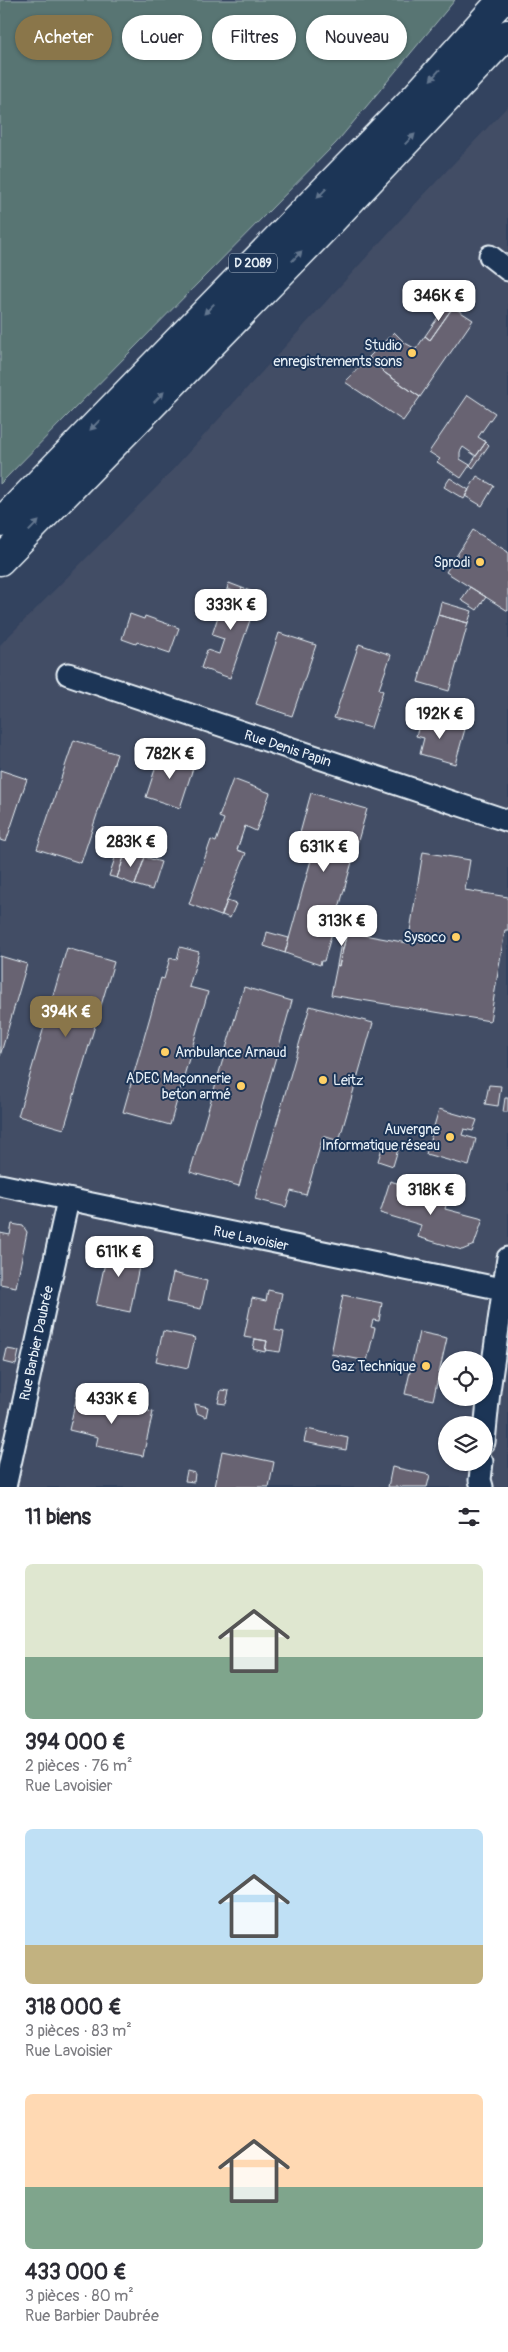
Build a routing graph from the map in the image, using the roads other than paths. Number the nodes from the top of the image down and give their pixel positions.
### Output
1 (502, 0) edge
2 (508, 34) edge
3 (490, 256) dead end
4 (508, 270) edge
5 (0, 523) edge
6 (0, 561) edge
7 (68, 674) dead end
8 (508, 821) edge
9 (0, 1185) edge
10 (68, 1200) junction
11 (508, 1258) edge
12 (502, 1289) junction
13 (487, 1416) edge
14 (481, 1471) edge
15 (5, 1487) edge
16 (482, 1487) edge

1 -> 5 highway, D 2089
6 -> 2 highway, D 2089
3 - 4 street
7 - 8 street, Rue Denis Papin
9 - 10 street, Rue Lavoisier
10 - 12 street, Rue Lavoisier
10 - 15 street, Rue Barbier Daubrée
11 - 12 street
12 - 13 street
14 - 16 street

